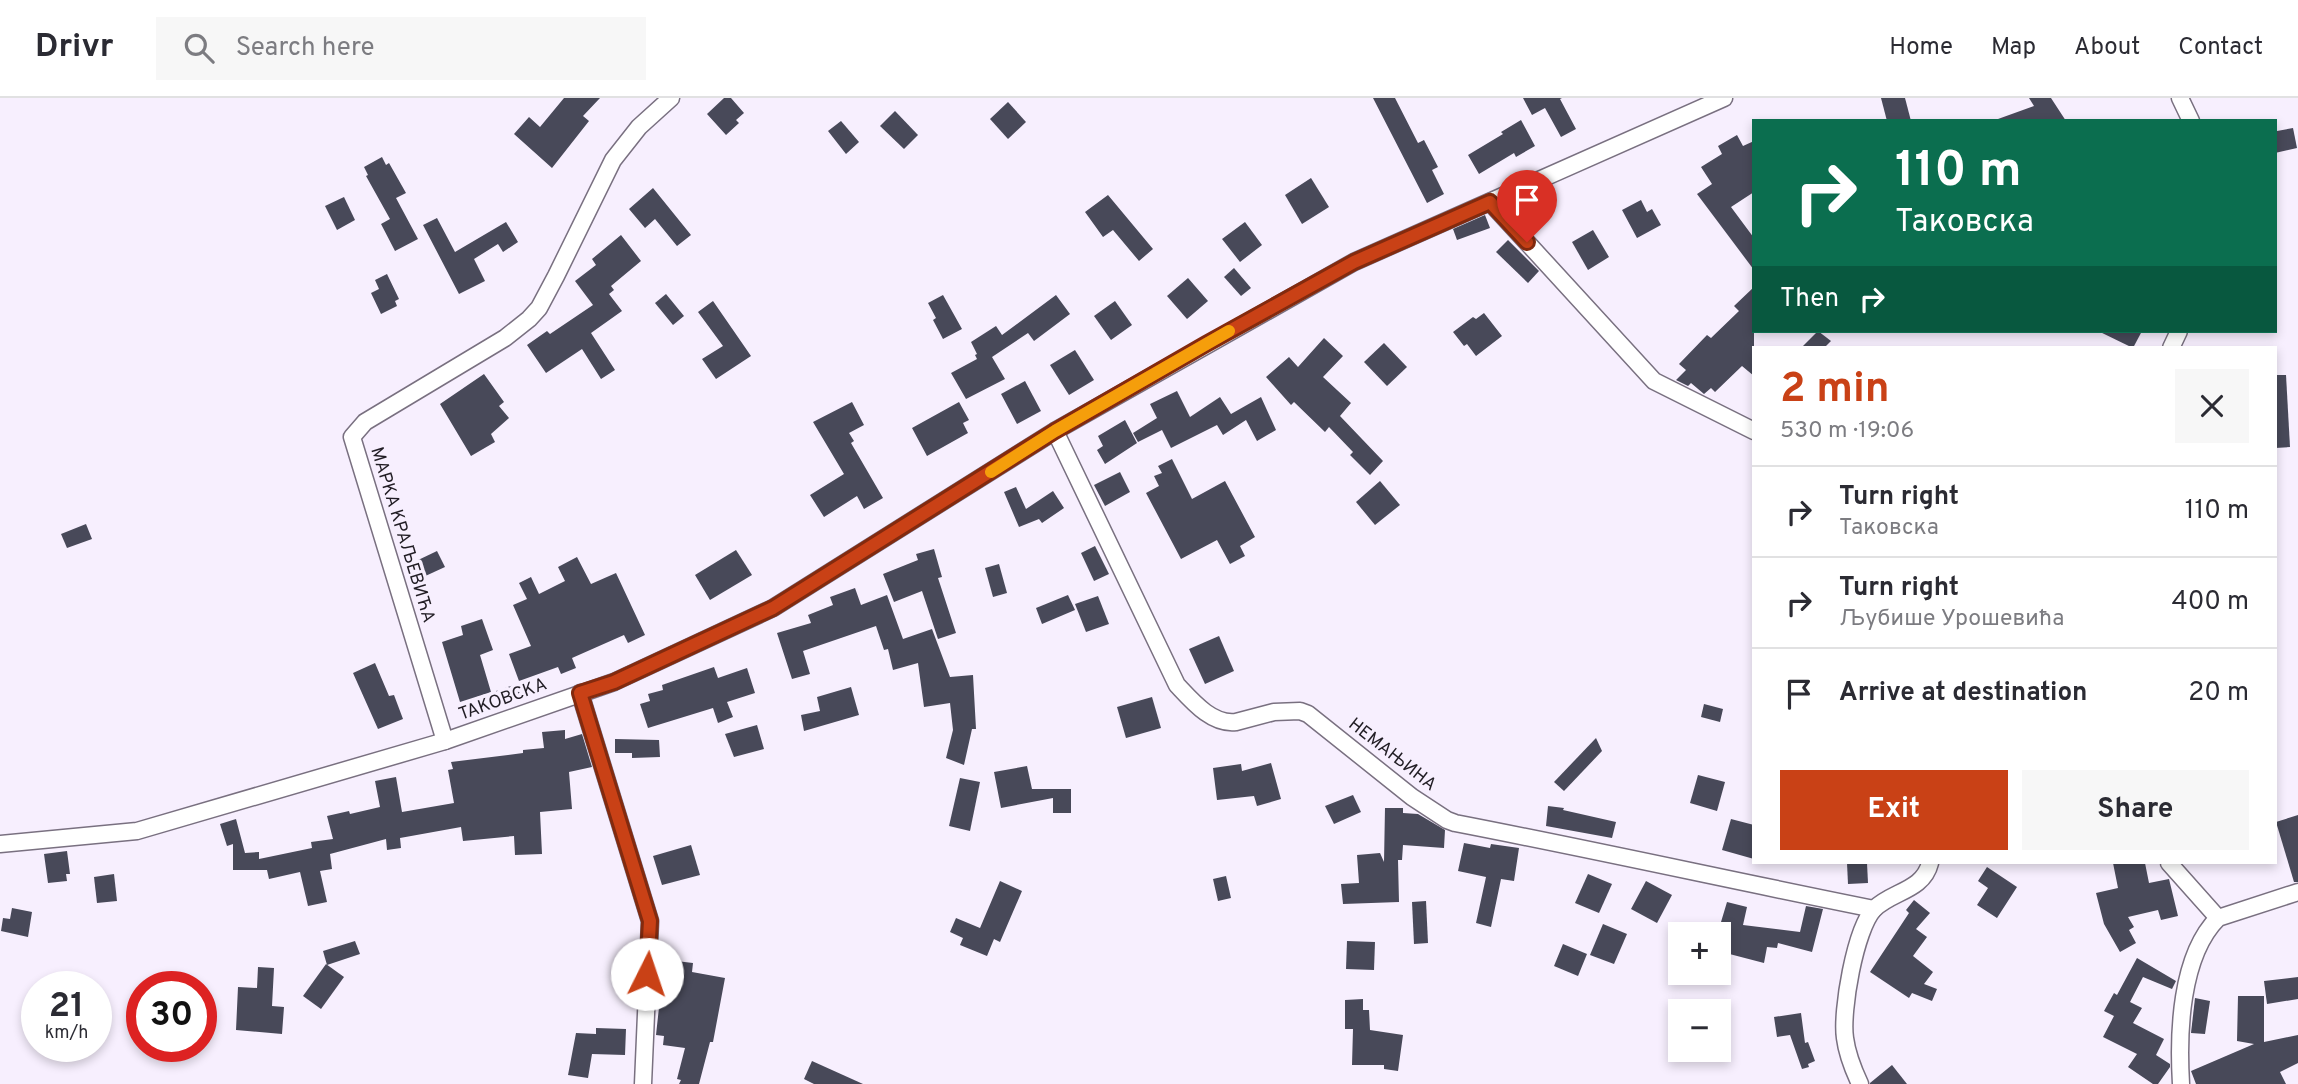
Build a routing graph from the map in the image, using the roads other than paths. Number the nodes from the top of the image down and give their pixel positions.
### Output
1 (671, 98) edge
2 (1724, 98) edge
3 (2180, 98) edge
4 (2190, 119) edge
5 (1490, 202) junction
6 (1752, 430) edge
7 (1055, 431) junction
8 (580, 693) junction
9 (446, 741) junction
10 (0, 844) edge
11 (1930, 864) edge
12 (2170, 864) edge
13 (2298, 892) edge
14 (1874, 909) junction
15 (2218, 918) junction
16 (643, 1084) edge
17 (1860, 1084) edge
18 (2181, 1084) edge

1 - 9 street, МАРКА КРАЉЕВИЋА
2 - 5 street, ТАКОВСКА
3 - 4 street
5 - 6 street
5 - 7 street, ТАКОВСКА
7 - 8 street, ТАКОВСКА
7 - 14 street, НЕМАЊИНА
8 - 9 street, ТАКОВСКА
8 - 16 street
9 - 10 street, ТАКОВСКА
11 - 14 street
12 - 15 street
13 - 15 street
14 - 17 street
15 - 18 street

